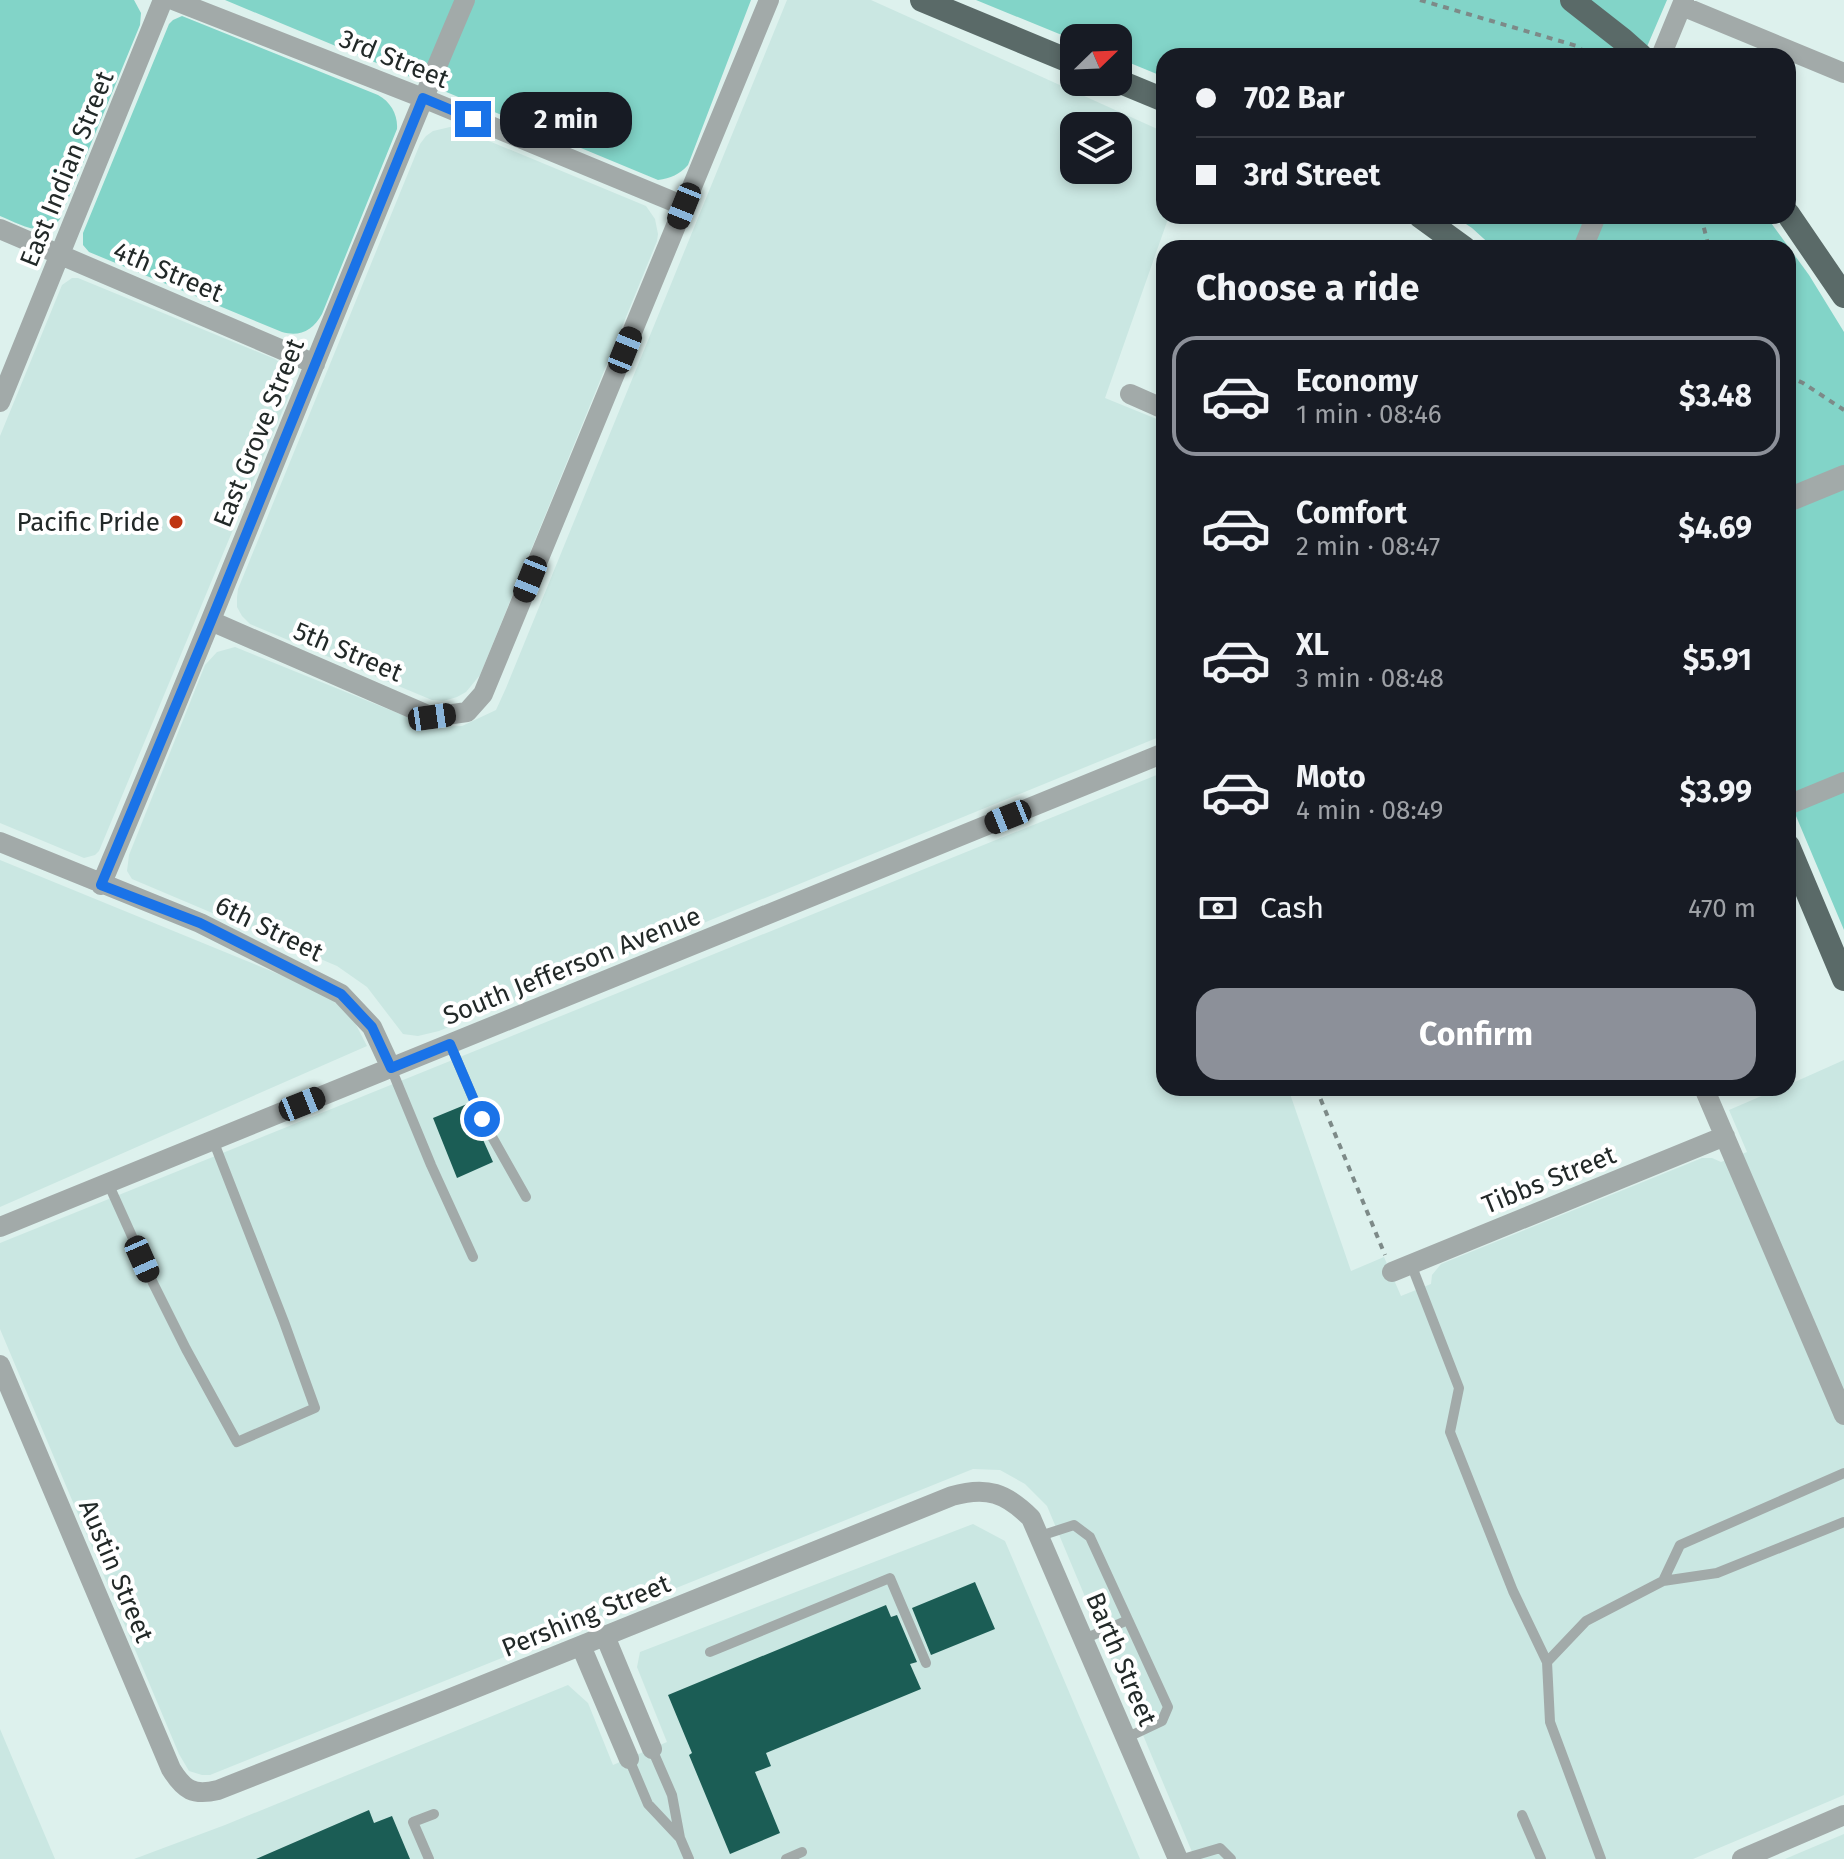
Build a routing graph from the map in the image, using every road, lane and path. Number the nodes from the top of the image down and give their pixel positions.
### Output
1 (163, 0) edge
2 (173, 0) edge
3 (465, 0) edge
4 (769, 0) edge
5 (922, 0) edge
6 (1420, 0) edge
7 (1572, 0) edge
8 (1683, 3) edge
9 (1579, 48) edge
10 (1632, 48) edge
11 (1664, 48) edge
12 (1786, 48) edge
13 (1796, 52) edge
14 (1060, 57) edge
15 (1844, 73) edge
16 (1132, 87) edge
17 (1156, 97) edge
18 (423, 98) junction
19 (684, 206) junction
20 (1431, 224) edge
21 (1795, 224) edge
22 (0, 229) edge
23 (1453, 240) edge
24 (61, 254) junction
25 (1844, 296) edge
26 (315, 364) junction
27 (1796, 380) edge
28 (1130, 394) dead end
29 (0, 402) edge
30 (1156, 405) edge
31 (1844, 410) edge
32 (1844, 477) edge
33 (1796, 497) edge
34 (211, 621) junction
35 (1156, 756) edge
36 (1844, 782) edge
37 (1796, 802) edge
38 (0, 842) edge
39 (1796, 865) edge
40 (101, 885) junction
41 (1844, 979) edge
42 (450, 1044) junction
43 (391, 1068) junction
44 (1319, 1096) edge
45 (1708, 1096) edge
46 (1725, 1136) junction
47 (213, 1140) junction
48 (108, 1183) junction
49 (526, 1197) dead end
50 (0, 1227) edge
51 (473, 1257) dead end
52 (1411, 1264) junction
53 (1392, 1272) joint
54 (0, 1365) edge
55 (1844, 1415) edge
56 (1844, 1473) edge
57 (999, 1494) joint
58 (1844, 1522) edge
59 (1040, 1536) junction
60 (1663, 1581) junction
61 (1128, 1620) junction
62 (605, 1636) junction
63 (1084, 1639) junction
64 (581, 1646) junction
65 (710, 1652) dead end
66 (1547, 1662) junction
67 (926, 1663) dead end
68 (1126, 1738) junction
69 (652, 1749) joint
70 (629, 1759) joint
71 (192, 1791) joint
72 (434, 1814) dead end
73 (1522, 1815) dead end
74 (1844, 1815) edge
75 (680, 1838) junction
76 (802, 1852) dead end
77 (429, 1859) edge
78 (689, 1859) edge
79 (786, 1859) edge
80 (1180, 1859) edge
81 (1231, 1859) edge
82 (1541, 1859) edge
83 (1601, 1859) edge
84 (1742, 1859) edge

1 - 24 street, East Indian Street
2 - 18 street, 3rd Street
3 - 18 street, East Grove Street
4 - 19 street
5 - 14 highway
6 - 9 path
7 - 10 highway
8 - 11 street
8 - 12 street
13 - 15 street
16 - 17 highway
18 - 19 street, 3rd Street
18 - 26 street, East Grove Street
19 - 34 street, 5th Street
20 - 23 highway
21 - 25 highway
22 - 24 street, 4th Street
24 - 26 street, 4th Street
24 - 29 street, East Indian Street
26 - 34 street, East Grove Street
27 - 31 path
28 - 30 street
32 - 33 street
34 - 40 street, East Grove Street
35 - 42 street, South Jefferson Avenue
36 - 37 street
38 - 40 street, 6th Street
39 - 41 highway
40 - 43 street, 6th Street
42 - 43 street, South Jefferson Avenue
42 - 49 lane
43 - 47 street, South Jefferson Avenue
43 - 51 lane
44 - 53 path
45 - 46 street
46 - 52 street, Tibbs Street
46 - 55 street
47 - 48 street, South Jefferson Avenue
47 - 48 lane
48 - 50 street, South Jefferson Avenue
52 - 53 street, Tibbs Street
52 - 66 lane
54 - 71 street, Austin Street
56 - 60 lane
57 - 59 street, Barth Street
57 - 62 street, Pershing Street
58 - 60 lane
59 - 61 lane
59 - 63 street, Barth Street
60 - 66 lane
61 - 63 lane
61 - 68 lane
62 - 64 street, Pershing Street
62 - 69 street
63 - 68 street, Barth Street
64 - 70 street
64 - 71 street, Pershing Street
65 - 67 lane
66 - 83 lane
68 - 80 street, Barth Street
69 - 75 lane
70 - 75 lane
72 - 77 lane
73 - 82 lane
74 - 84 street
75 - 78 lane
76 - 79 lane
80 - 81 lane

